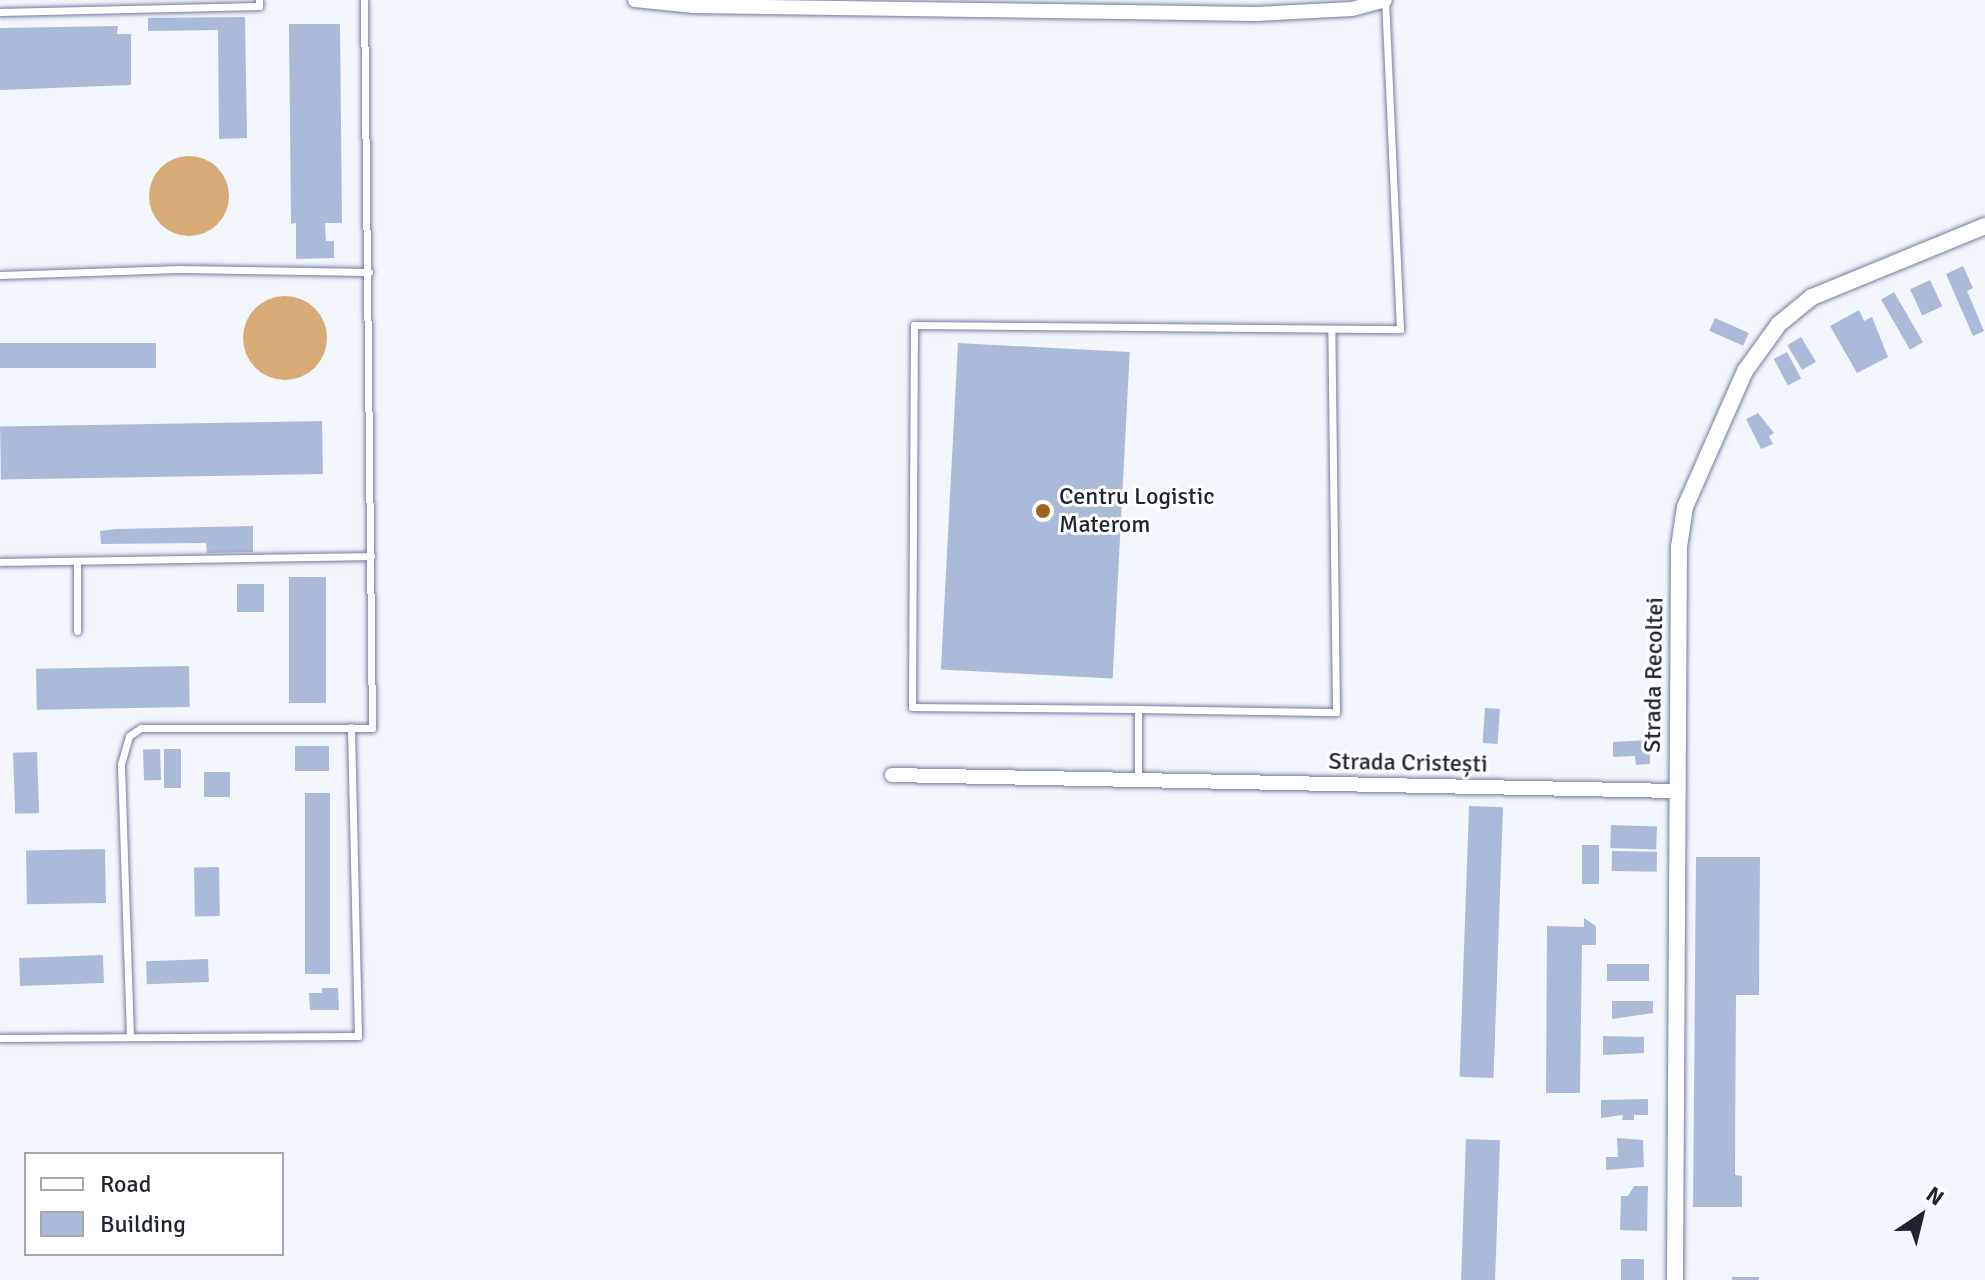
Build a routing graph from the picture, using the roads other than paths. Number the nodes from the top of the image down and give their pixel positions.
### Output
1 (3, 0) edge
2 (259, 0) edge
3 (364, 0) edge
4 (635, 0) edge
5 (1385, 0) edge
6 (2, 12) edge
7 (1985, 226) edge
8 (369, 272) junction
9 (0, 275) edge
10 (1331, 329) junction
11 (371, 556) junction
12 (77, 561) junction
13 (0, 562) edge
14 (77, 631) dead end
15 (1138, 709) junction
16 (351, 727) junction
17 (892, 775) dead end
18 (1138, 779) junction
19 (1677, 791) junction
20 (130, 1037) junction
21 (0, 1038) edge
22 (1675, 1280) edge

1 - 6 lane
2 - 6 lane
3 - 8 lane
4 - 5 street
5 - 10 lane
7 - 19 street, Strada Recoltei
8 - 9 lane
8 - 11 lane
10 - 15 lane
10 - 15 lane
11 - 12 lane
11 - 16 lane
12 - 13 lane
12 - 14 lane
15 - 18 lane
16 - 20 lane
16 - 20 lane
17 - 18 street, Strada Cristești
18 - 19 street, Strada Cristești
19 - 22 street, Strada Recoltei
20 - 21 lane

